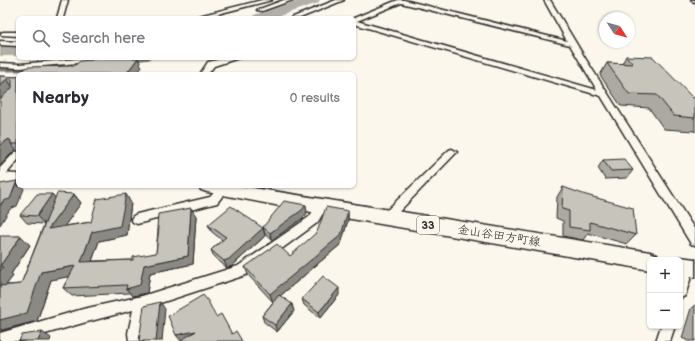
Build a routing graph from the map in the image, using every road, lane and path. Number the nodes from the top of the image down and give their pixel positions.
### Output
1 (65, 0) edge
2 (269, 0) edge
3 (290, 0) edge
4 (341, 0) edge
5 (547, 0) edge
6 (256, 11) dead end
7 (61, 16) edge
8 (202, 16) edge
9 (299, 16) edge
10 (356, 20) edge
11 (356, 22) edge
12 (3, 34) dead end
13 (16, 34) edge
14 (0, 43) edge
15 (16, 44) edge
16 (573, 44) junction
17 (89, 60) edge
18 (227, 60) edge
19 (0, 65) edge
20 (205, 72) edge
21 (605, 96) junction
22 (452, 152) dead end
23 (16, 156) edge
24 (0, 174) edge
25 (0, 179) edge
26 (16, 180) edge
27 (215, 188) edge
28 (220, 188) edge
29 (322, 207) junction
30 (386, 218) junction
31 (137, 219) dead end
32 (695, 240) edge
33 (647, 261) edge
34 (688, 267) edge
35 (683, 283) edge
36 (142, 302) junction
37 (667, 329) edge
38 (0, 340) edge
39 (136, 341) edge
40 (663, 341) edge

1 - 7 street
2 - 8 street
3 - 6 street
4 - 9 street
5 - 16 street
10 - 16 street
11 - 21 street
12 - 13 street
14 - 15 street
16 - 21 street
17 - 19 street
18 - 20 street
21 - 32 street
22 - 30 street
23 - 24 street
25 - 26 main road
27 - 31 street
28 - 29 main road, 金山谷田方町線 / 33
29 - 30 main road, 金山谷田方町線 / 33
29 - 36 street
30 - 33 main road, 金山谷田方町線 / 33
34 - 35 street
36 - 38 street
36 - 39 street
37 - 40 street

